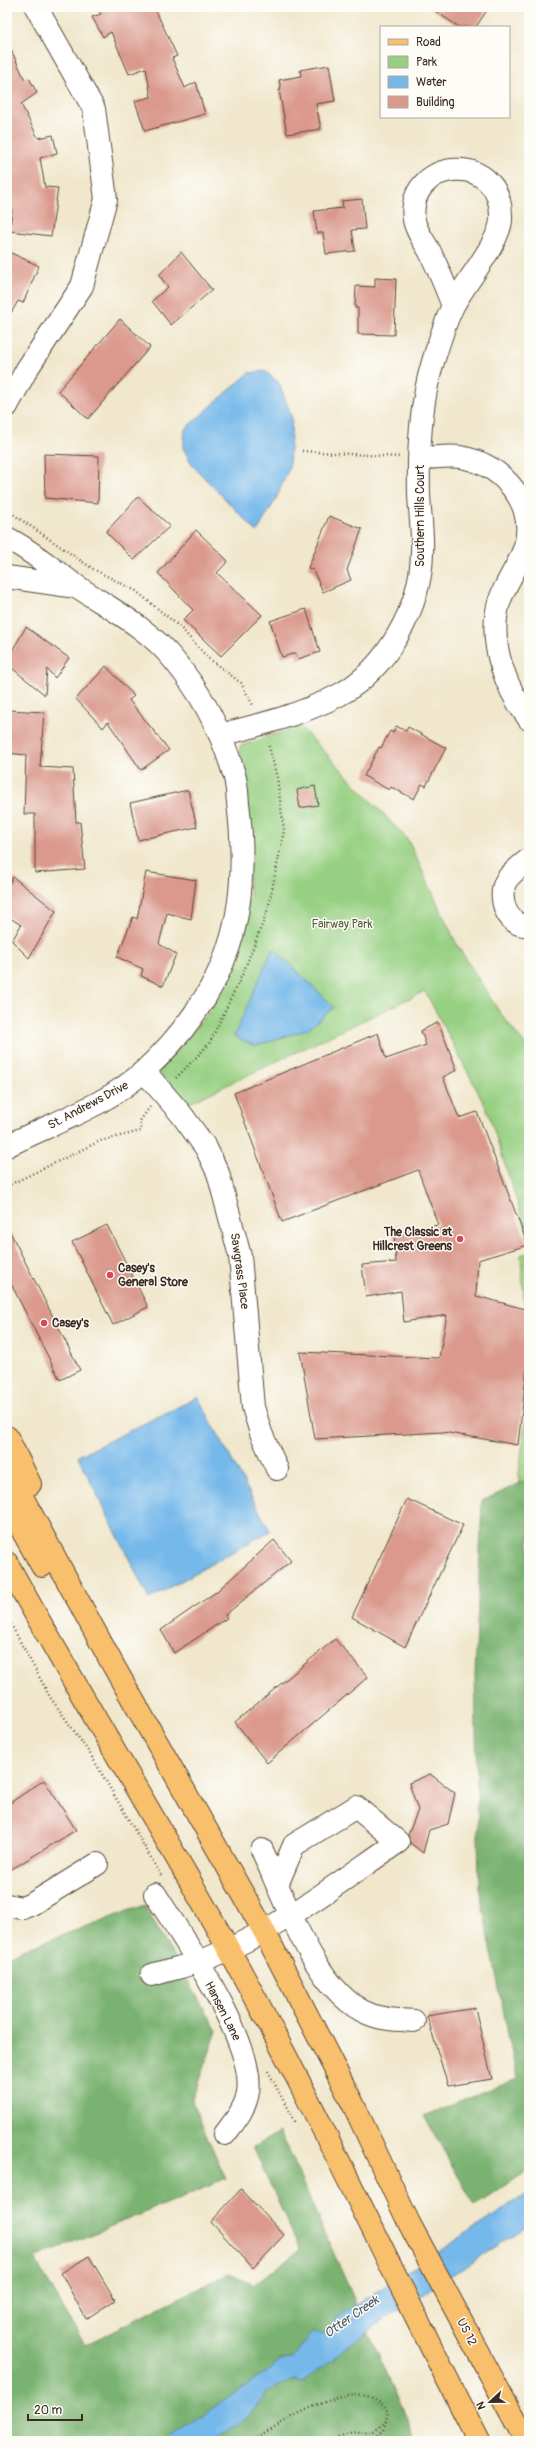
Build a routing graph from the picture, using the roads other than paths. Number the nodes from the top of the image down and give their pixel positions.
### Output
1 (36, 7) edge
2 (453, 306) junction
3 (7, 406) edge
4 (421, 458) junction
5 (7, 538) edge
6 (7, 577) edge
7 (79, 587) junction
8 (529, 719) edge
9 (220, 735) junction
10 (529, 859) edge
11 (529, 926) edge
12 (144, 1071) junction
13 (7, 1146) edge
14 (7, 1437) edge
15 (7, 1469) edge
16 (277, 1469) dead end
17 (7, 1503) edge
18 (7, 1563) edge
19 (88, 1617) junction
20 (113, 1664) junction
21 (262, 1850) dead end
22 (97, 1864) dead end
23 (277, 1885) junction
24 (155, 1894) dead end
25 (7, 1905) edge
26 (290, 1916) junction
27 (264, 1931) junction
28 (228, 1949) junction
29 (198, 1962) junction
30 (152, 1975) dead end
31 (414, 2022) dead end
32 (225, 2134) dead end
33 (479, 2441) edge
34 (526, 2441) edge

1 - 3 street
2 - 2 street, Southern Hills Court
2 - 4 street, Southern Hills Court
4 - 8 street
4 - 9 street, Southern Hills Court
5 - 7 street, St. Andrews Drive
6 - 7 street, St. Andrews Drive
7 - 9 street, St. Andrews Drive
9 - 12 street, St. Andrews Drive
10 - 11 street
12 - 13 street, St. Andrews Drive
12 - 16 street, Sawgrass Place
14 - 19 main road
15 - 19 main road, US 12
17 - 20 main road
18 - 28 main road
19 - 20 main road, US 12
20 - 27 main road, US 12
21 - 23 street
22 - 25 street
23 - 26 street
23 - 26 street
24 - 29 street, Hansen Lane
26 - 27 street
26 - 31 street
27 - 28 street
27 - 34 main road, US 12 / US 12
28 - 29 street
28 - 33 main road
29 - 30 street
29 - 32 street, Hansen Lane

